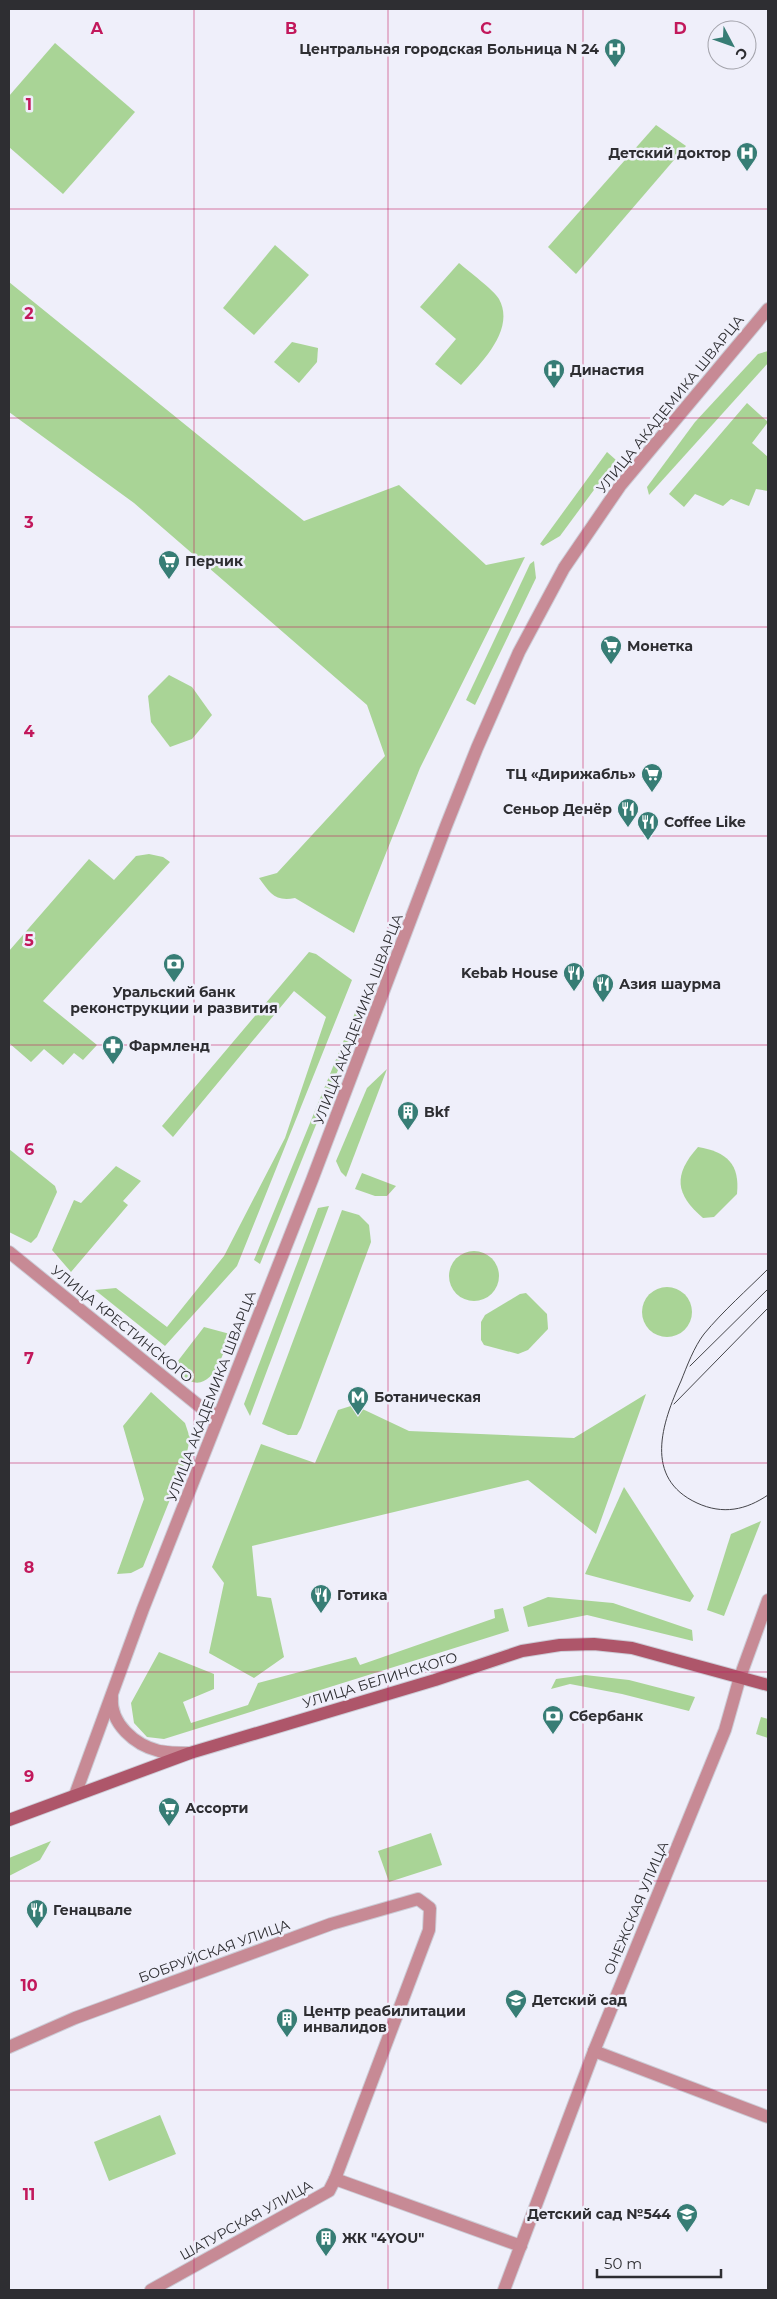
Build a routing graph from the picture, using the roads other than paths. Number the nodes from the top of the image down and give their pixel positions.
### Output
1 (768, 309) edge
2 (9, 1252) edge
3 (218, 1415) junction
4 (768, 1600) edge
5 (740, 1677) junction
6 (768, 1685) edge
7 (113, 1689) junction
8 (190, 1753) junction
9 (75, 1795) junction
10 (9, 1820) edge
11 (430, 1908) joint
12 (9, 2047) edge
13 (594, 2051) junction
14 (768, 2117) edge
15 (334, 2178) junction
16 (521, 2246) junction
17 (150, 2290) edge
18 (504, 2290) edge

1 - 3 street, УЛИЦА АКАДЕМИКА ШВАРЦА
2 - 3 street, УЛИЦА КРЕСТИНСКОГО
3 - 7 street, УЛИЦА АКАДЕМИКА ШВАРЦА
4 - 5 street, ОНЕЖСКАЯ УЛИЦА
5 - 6 main road, УЛИЦА БЕЛИНСКОГО
5 - 8 main road, УЛИЦА БЕЛИНСКОГО
5 - 13 street, ОНЕЖСКАЯ УЛИЦА
7 - 8 street
7 - 9 street, УЛИЦА АКАДЕМИКА ШВАРЦА
8 - 9 main road, УЛИЦА БЕЛИНСКОГО
9 - 10 main road, УЛИЦА БЕЛИНСКОГО
11 - 12 street, БОБРУЙСКАЯ УЛИЦА
11 - 15 street, ШАТУРСКАЯ УЛИЦА
13 - 14 street
13 - 16 street, ОНЕЖСКАЯ УЛИЦА
15 - 16 street
15 - 17 street, ШАТУРСКАЯ УЛИЦА
16 - 18 street, ОНЕЖСКАЯ УЛИЦА

